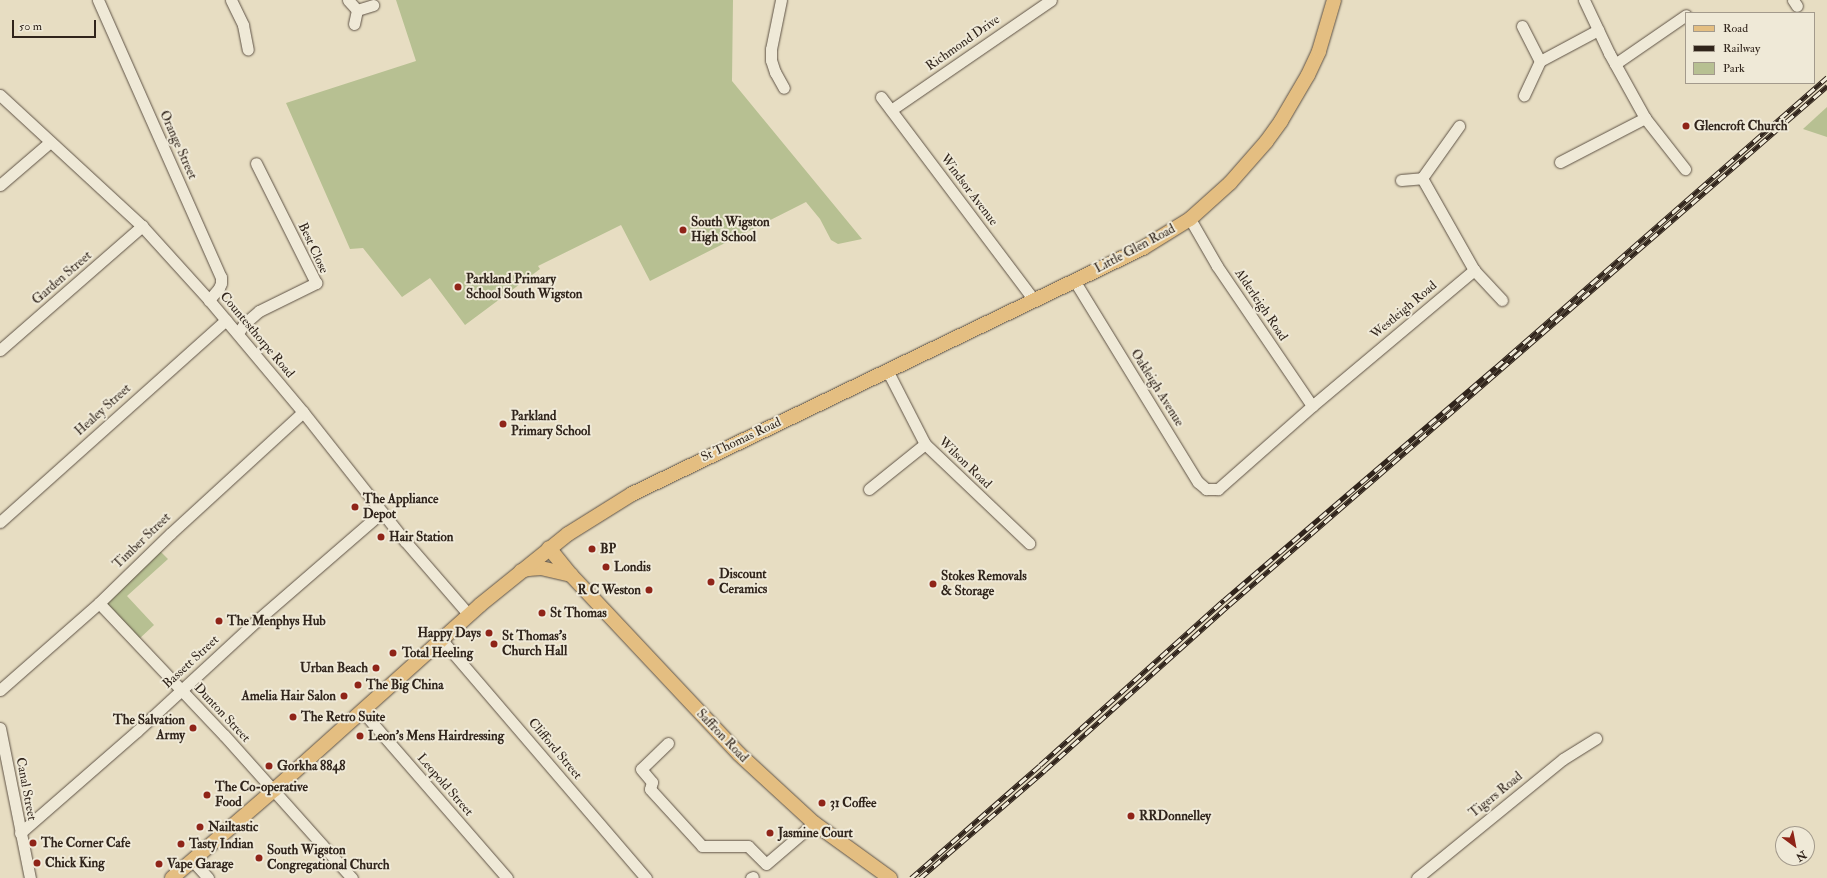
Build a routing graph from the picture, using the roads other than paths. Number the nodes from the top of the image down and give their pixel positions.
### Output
1 (98, 0) edge
2 (231, 0) edge
3 (348, 0) edge
4 (782, 0) edge
5 (1051, 0) edge
6 (1334, 0) edge
7 (1584, 0) edge
8 (372, 5) dead end
9 (357, 10) junction
10 (1685, 16) edge
11 (354, 24) dead end
12 (1522, 26) dead end
13 (1598, 30) junction
14 (248, 50) dead end
15 (1540, 61) junction
16 (1615, 64) junction
17 (784, 88) dead end
18 (0, 95) edge
19 (1524, 95) dead end
20 (881, 97) dead end
21 (891, 110) junction
22 (1646, 118) junction
23 (1459, 126) dead end
24 (50, 142) junction
25 (1560, 162) dead end
26 (256, 163) dead end
27 (1685, 169) dead end
28 (1422, 178) junction
29 (1401, 180) dead end
30 (0, 185) edge
31 (1190, 219) junction
32 (142, 226) junction
33 (1474, 270) junction
34 (1074, 280) junction
35 (209, 300) junction
36 (1034, 300) junction
37 (1502, 300) dead end
38 (226, 320) junction
39 (238, 333) junction
40 (0, 350) edge
41 (887, 370) junction
42 (1312, 406) junction
43 (303, 412) junction
44 (925, 444) junction
45 (1226, 483) joint
46 (869, 489) dead end
47 (382, 512) junction
48 (0, 522) edge
49 (1029, 543) dead end
50 (549, 548) junction
51 (519, 572) junction
52 (571, 575) junction
53 (99, 603) junction
54 (469, 615) junction
55 (441, 638) junction
56 (0, 690) edge
57 (181, 690) junction
58 (362, 712) junction
59 (0, 728) edge
60 (1596, 738) dead end
61 (668, 743) dead end
62 (274, 790) junction
63 (814, 823) junction
64 (20, 833) junction
65 (192, 860) junction
66 (888, 876) edge
67 (30, 878) edge
68 (172, 878) edge
69 (208, 878) edge
70 (352, 878) edge
71 (507, 878) edge
72 (646, 878) edge
73 (1417, 878) edge

1 - 35 street, Orange Street
2 - 14 street
3 - 9 street
4 - 17 street
5 - 21 street, Richmond Drive
6 - 31 main road, Little Glen Road
7 - 13 street
8 - 9 street
9 - 11 street
10 - 16 street
12 - 15 street
13 - 15 street
13 - 16 street
15 - 19 street
16 - 22 street
18 - 24 street, Countesthorpe Road
20 - 21 street, Windsor Avenue
21 - 36 street, Windsor Avenue
22 - 25 street
22 - 27 street
23 - 28 street
24 - 30 street
24 - 32 street, Countesthorpe Road
26 - 39 street, Best Close
28 - 29 street
28 - 33 street
31 - 34 main road, Little Glen Road
31 - 42 street, Alderleigh Road
32 - 35 street, Countesthorpe Road
32 - 40 street, Garden Street
33 - 37 street
33 - 42 street, Westleigh Road
34 - 36 main road, Little Glen Road
34 - 45 street, Oakleigh Avenue
35 - 38 street, Countesthorpe Road
36 - 41 main road, St Thomas Road
38 - 39 street, Countesthorpe Road
38 - 48 street, Healey Street
39 - 43 street, Countesthorpe Road
41 - 44 street, Wilson Road
41 - 50 main road, St Thomas Road
42 - 45 street, Westleigh Road
43 - 47 street, Countesthorpe Road
43 - 53 street, Timber Street
44 - 46 street
44 - 49 street, Wilson Road
47 - 54 street, Countesthorpe Road
47 - 57 street, Bassett Street
50 - 51 main road, St Thomas Road
50 - 52 main road, Saffron Road
51 - 52 main road
51 - 54 main road, St Thomas Road
52 - 63 main road, Saffron Road
53 - 56 street, Timber Street
53 - 57 street, Dunton Street
54 - 55 main road, St Thomas Road
55 - 58 main road, St Thomas Road
55 - 72 street, Clifford Street
57 - 62 street, Dunton Street
57 - 64 street, Bassett Street
58 - 62 main road, St Thomas Road
58 - 71 street, Leopold Street
59 - 64 street, Canal Street
60 - 73 street, Tigers Road
61 - 63 street
62 - 65 main road, St Thomas Road
62 - 70 street, Dunton Street
63 - 66 main road, Saffron Road
64 - 67 street, Canal Street
65 - 68 main road, St Thomas Road
65 - 69 street

